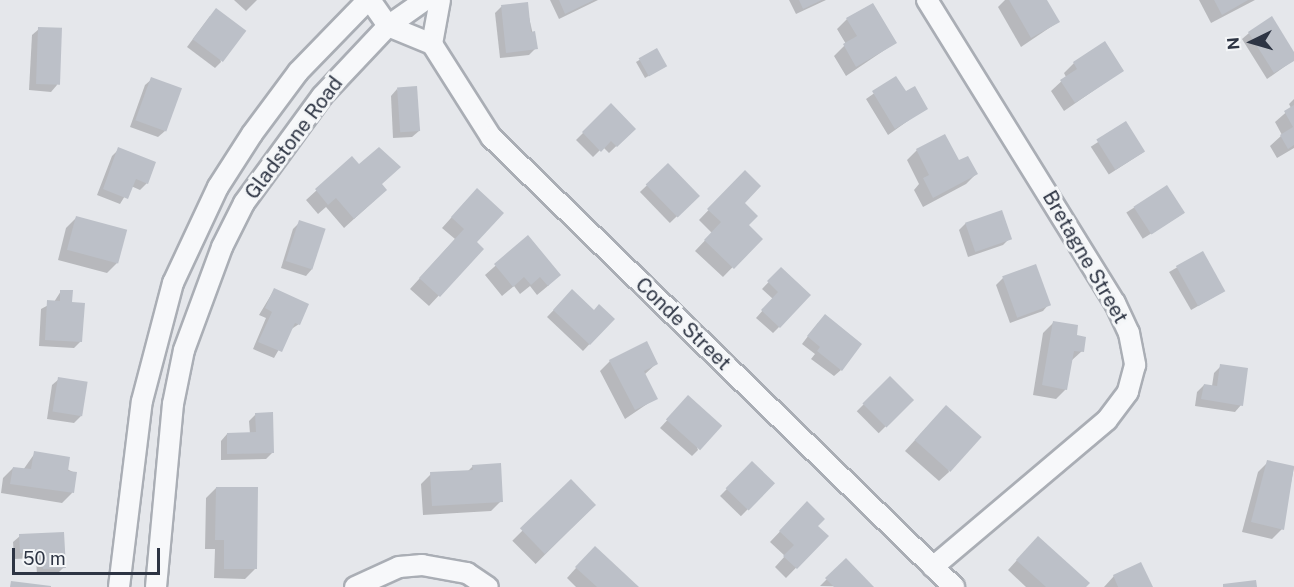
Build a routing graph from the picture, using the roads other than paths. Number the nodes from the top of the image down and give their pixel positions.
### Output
1 (369, 0) edge
2 (425, 0) edge
3 (440, 0) edge
4 (927, 0) edge
5 (388, 26) junction
6 (432, 44) junction
7 (933, 567) junction
8 (119, 587) edge
9 (156, 587) edge
10 (355, 587) edge
11 (488, 587) edge
12 (954, 587) edge

1 - 5 street
1 - 8 street, Gladstone Road
2 - 5 street, Gladstone Road
3 - 6 street
4 - 7 street, Bretagne Street
5 - 6 street
5 - 9 street, Gladstone Road
6 - 7 street, Conde Street
7 - 12 street, Conde Street
10 - 11 street

